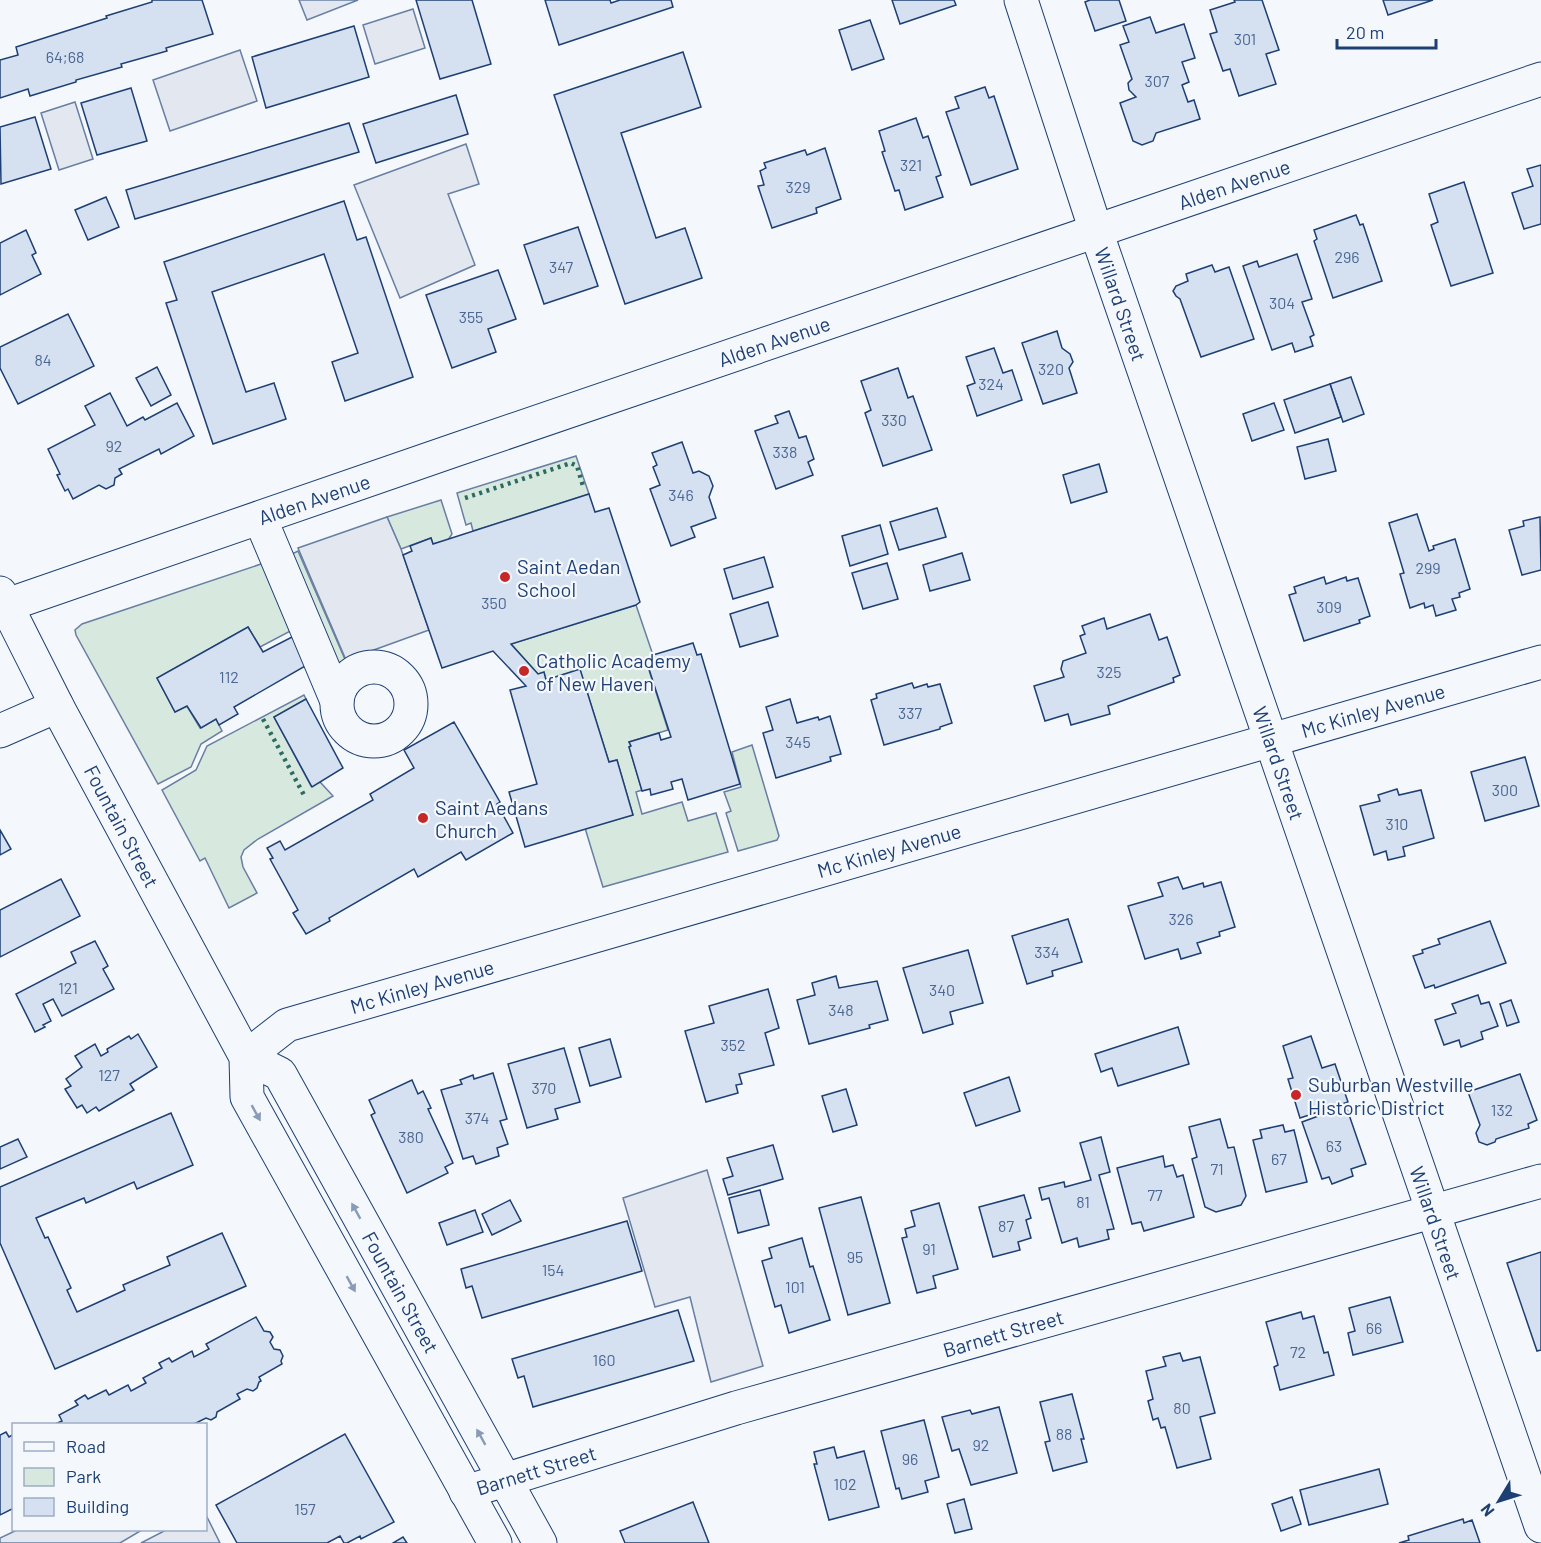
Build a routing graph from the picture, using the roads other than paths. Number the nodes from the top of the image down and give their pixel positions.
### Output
1 (1021, 0) edge
2 (1541, 79) edge
3 (1096, 231) junction
4 (260, 518) junction
5 (4, 599) edge
6 (1541, 662) edge
7 (337, 701) dead end
8 (57, 706) junction
9 (0, 731) edge
10 (1270, 739) junction
11 (246, 1057) junction
12 (1541, 1181) edge
13 (1432, 1211) junction
14 (505, 1480) junction
15 (466, 1492) junction
16 (1541, 1526) edge
17 (495, 1543) edge
18 (540, 1543) edge

1 - 3 street, Willard Street
2 - 3 street, Alden Avenue
3 - 4 street, Alden Avenue
3 - 10 street, Willard Street
4 - 5 street, Alden Avenue
4 - 7 street
5 - 8 street, Fountain Street
6 - 10 street, Mc Kinley Avenue
8 - 9 street
8 - 11 street, Fountain Street
10 - 11 street, Mc Kinley Avenue
10 - 13 street, Willard Street
14 -> 11 street, Fountain Street
11 -> 15 street, Fountain Street
12 - 13 street, Barnett Street
13 - 14 street, Barnett Street
13 - 16 street, Willard Street
14 - 15 street, Barnett Street
14 - 18 street, Fountain Street
15 - 17 street, Fountain Street

